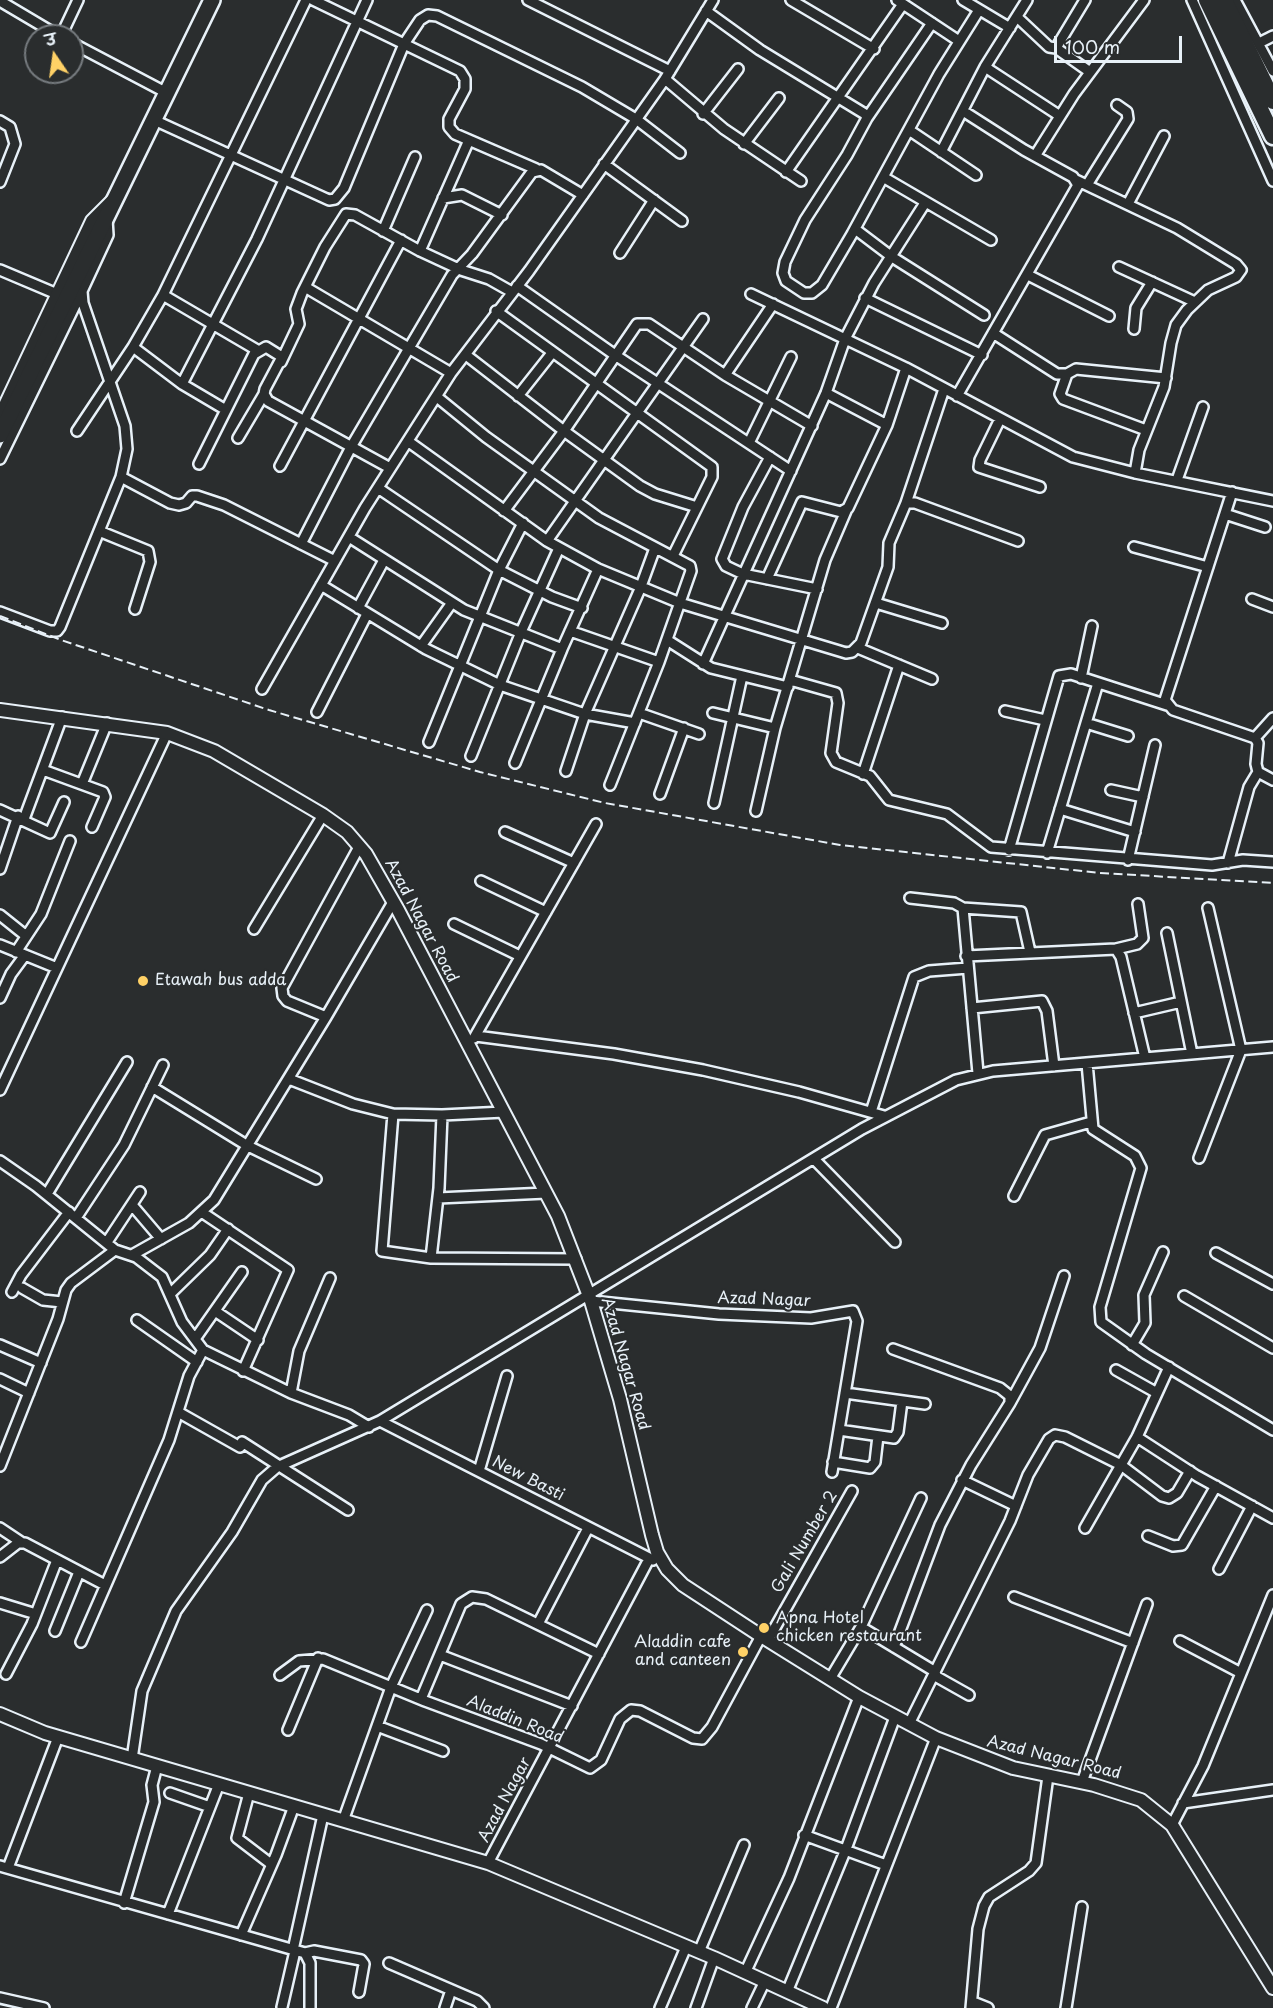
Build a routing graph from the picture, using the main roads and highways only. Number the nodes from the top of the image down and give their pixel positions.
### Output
1 (212, 0) edge
2 (1208, 0) edge
3 (1224, 0) edge
4 (1273, 100) edge
5 (1273, 136) edge
6 (0, 435) edge

1 - 6 main road
2 - 5 highway
3 - 4 highway

